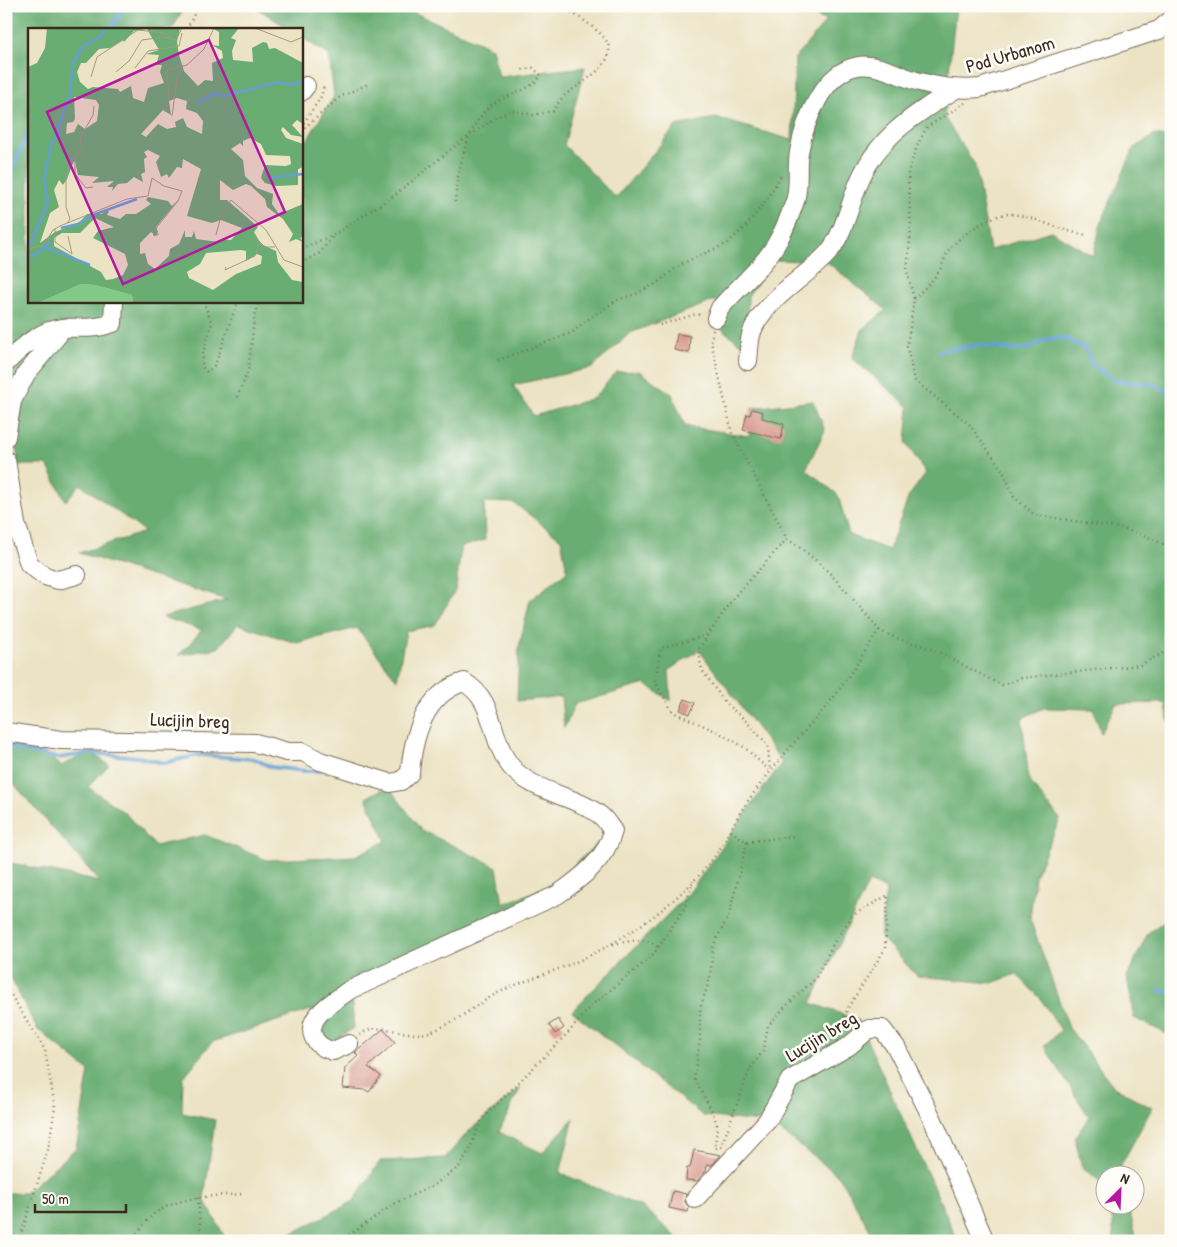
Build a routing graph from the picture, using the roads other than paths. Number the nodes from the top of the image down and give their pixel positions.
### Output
1 (1171, 20) edge
2 (954, 90) junction
3 (114, 302) edge
4 (716, 318) road end
5 (61, 328) junction
6 (748, 361) dead end
7 (6, 363) edge
8 (6, 438) edge
9 (6, 460) edge
10 (77, 575) dead end
11 (6, 732) edge
12 (349, 1044) road end
13 (695, 1199) dead end
14 (985, 1241) edge

1 - 2 street, Pod Urbanom
2 - 4 street, Pod Urbanom
2 - 6 street
3 - 5 street
5 - 7 street
5 - 8 street
9 - 10 street
11 - 12 street, Lucijin breg
13 - 14 street, Lucijin breg

